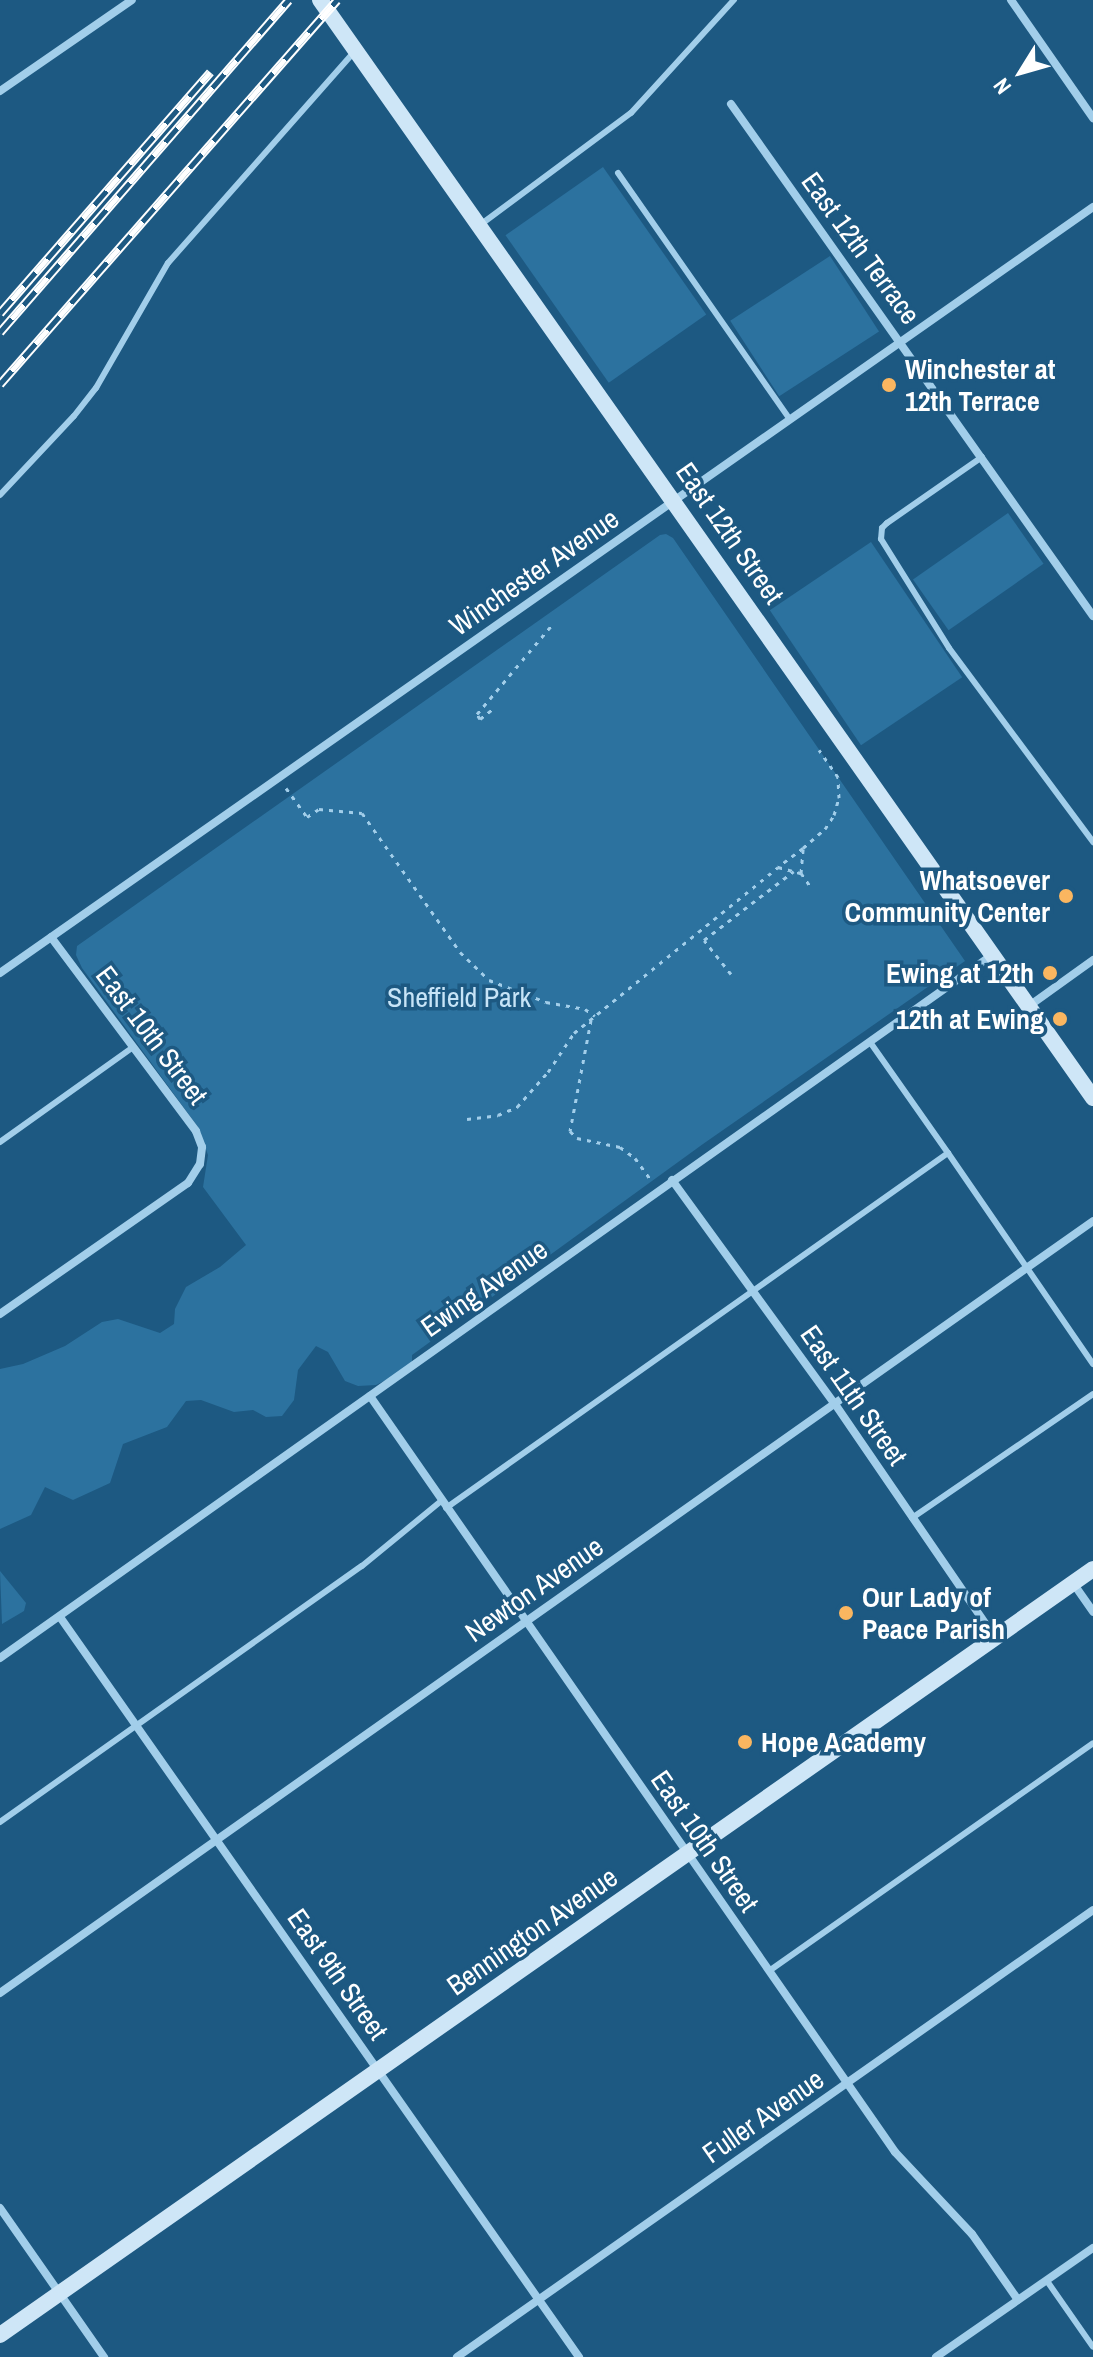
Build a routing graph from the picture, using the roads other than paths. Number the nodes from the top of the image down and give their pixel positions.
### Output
1 (132, 0) edge
2 (320, 0) edge
3 (734, 0) edge
4 (1011, 0) edge
5 (356, 50) junction
6 (0, 91) edge
7 (731, 104) dead end
8 (1093, 118) edge
9 (618, 173) dead end
10 (1093, 207) edge
11 (480, 225) junction
12 (901, 342) junction
13 (790, 420) junction
14 (982, 457) junction
15 (0, 495) edge
16 (675, 500) junction
17 (1093, 616) edge
18 (1093, 842) edge
19 (51, 937) junction
20 (993, 954) junction
21 (1093, 960) edge
22 (0, 973) edge
23 (1029, 1006) junction
24 (870, 1042) junction
25 (133, 1047) junction
26 (1093, 1098) edge
27 (0, 1142) edge
28 (948, 1153) junction
29 (672, 1180) junction
30 (1093, 1221) edge
31 (1027, 1268) junction
32 (752, 1290) junction
33 (0, 1314) edge
34 (1093, 1364) edge
35 (1093, 1394) edge
36 (370, 1396) junction
37 (835, 1404) junction
38 (443, 1505) junction
39 (912, 1518) junction
40 (1093, 1569) edge
41 (1073, 1583) junction
42 (1093, 1612) edge
43 (60, 1617) junction
44 (525, 1621) junction
45 (995, 1639) junction
46 (0, 1658) edge
47 (137, 1726) junction
48 (1093, 1743) edge
49 (0, 1822) edge
50 (216, 1839) junction
51 (688, 1855) junction
52 (1093, 1910) edge
53 (769, 1971) junction
54 (0, 1993) edge
55 (378, 2070) junction
56 (847, 2085) junction
57 (0, 2208) edge
58 (1093, 2248) edge
59 (1047, 2281) junction
60 (60, 2293) junction
61 (539, 2299) junction
62 (1018, 2300) junction
63 (0, 2335) edge
64 (1093, 2347) edge
65 (104, 2357) edge
66 (457, 2357) edge
67 (579, 2357) edge
68 (936, 2357) edge

1 - 6 street
2 - 5 street, East 12th Street
3 - 11 lane
4 - 8 street
5 - 11 street, East 12th Street
5 - 15 lane
7 - 12 street, East 12th Terrace
9 - 13 lane
10 - 12 street, Winchester Avenue
11 - 16 street, East 12th Street
12 - 13 street, Winchester Avenue
12 - 14 street, East 12th Terrace
13 - 16 street, Winchester Avenue
14 - 17 street, East 12th Terrace
14 - 18 lane
16 - 19 street, Winchester Avenue
16 - 20 street, East 12th Street
19 - 22 street, Winchester Avenue
19 - 25 street, East 10th Street
20 - 23 street, East 12th Street
20 - 24 street, Ewing Avenue
21 - 23 street
23 - 26 street, East 12th Street
24 - 28 lane
24 - 29 street, Ewing Avenue
25 - 27 lane
25 - 33 street, East 10th Street
28 - 31 lane
28 - 32 lane
29 - 32 street, East 11th Street
29 - 36 street, Ewing Avenue
30 - 31 street, Newton Avenue
31 - 34 lane
31 - 37 street, Newton Avenue
32 - 37 street, East 11th Street
32 - 38 lane
35 - 39 lane
36 - 38 street, East 10th Street
36 - 43 street, Ewing Avenue
37 - 39 street, East 11th Street
37 - 44 street, Newton Avenue
38 - 44 street, East 10th Street
38 - 47 lane
39 - 45 street, East 11th Street
40 - 41 street, Bennington Avenue
41 - 42 street
41 - 45 street, Bennington Avenue
43 - 46 street, Ewing Avenue
43 - 47 street, East 9th Street
44 - 50 street, Newton Avenue
44 - 51 street, East 10th Street
45 - 51 street, Bennington Avenue
47 - 49 lane
47 - 50 street, East 9th Street
48 - 53 lane
50 - 54 street, Newton Avenue
50 - 55 street, East 9th Street
51 - 53 street, East 10th Street
51 - 55 street, Bennington Avenue
52 - 56 street, Fuller Avenue
53 - 56 street, East 10th Street
55 - 60 street, Bennington Avenue
55 - 61 street, East 9th Street
56 - 61 street, Fuller Avenue
56 - 62 street, East 10th Street
57 - 60 street
58 - 59 street
59 - 62 street
59 - 64 lane
60 - 63 street, Bennington Avenue
60 - 65 street
61 - 66 street, Fuller Avenue
61 - 67 street, East 9th Street
62 - 68 street

